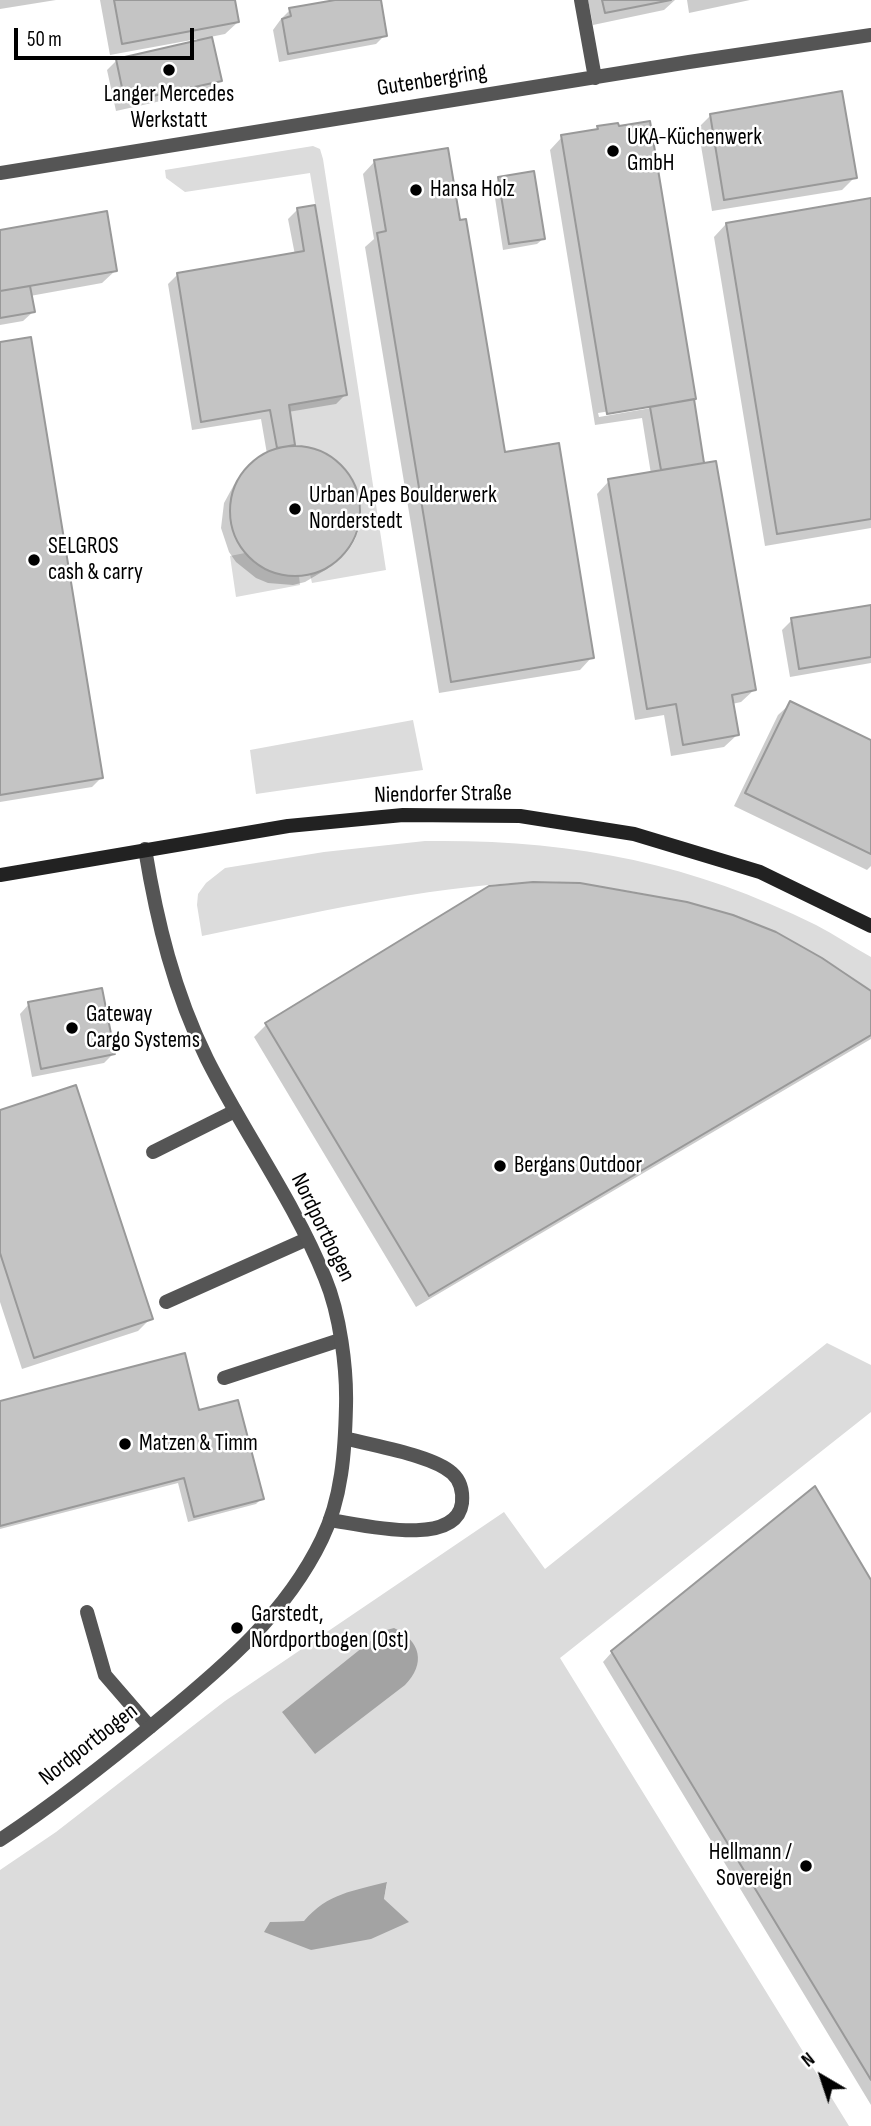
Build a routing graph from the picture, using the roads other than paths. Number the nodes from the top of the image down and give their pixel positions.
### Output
1 (581, 0) edge
2 (871, 35) edge
3 (595, 78) junction
4 (0, 173) edge
5 (145, 849) junction
6 (0, 875) edge
7 (871, 926) edge
8 (235, 1111) junction
9 (153, 1152) dead end
10 (307, 1239) junction
11 (166, 1302) dead end
12 (340, 1340) junction
13 (224, 1378) dead end
14 (345, 1438) junction
15 (330, 1520) junction
16 (87, 1612) dead end
17 (150, 1727) junction
18 (0, 1840) edge

1 - 3 street
2 - 3 street, Gutenbergring
3 - 4 street, Gutenbergring
5 - 6 main road, Niendorfer Straße
5 - 7 main road, Niendorfer Straße
5 - 8 street, Nordportbogen
8 - 9 street
8 - 10 street, Nordportbogen
10 - 11 street
10 - 12 street, Nordportbogen
12 - 13 street
12 - 14 street, Nordportbogen
14 - 15 street, Nordportbogen
14 - 15 street
15 - 17 street, Nordportbogen
16 - 17 street
17 - 18 street, Nordportbogen

